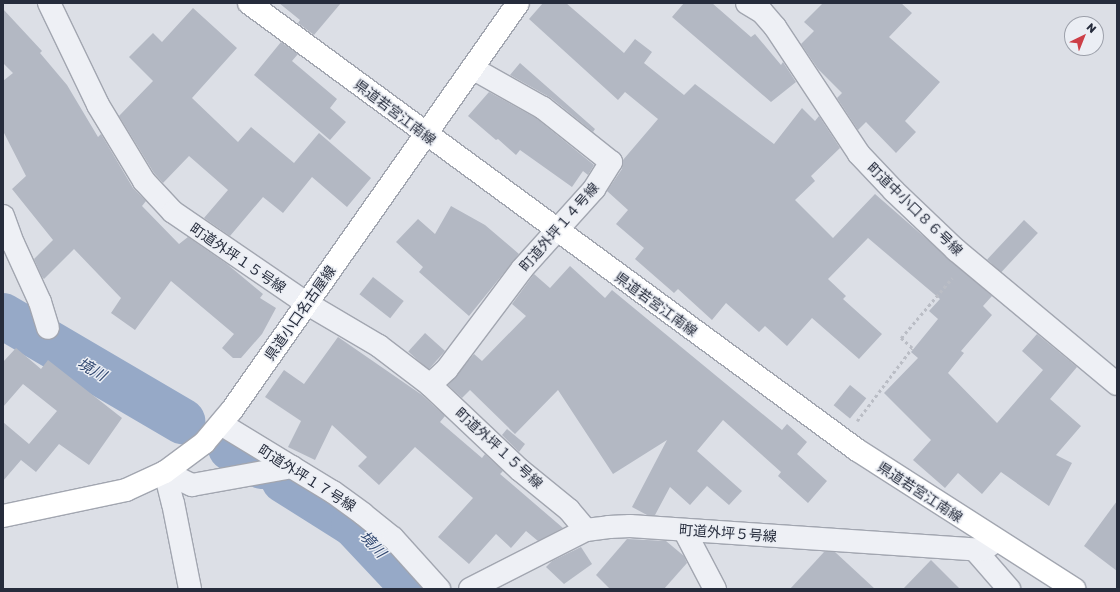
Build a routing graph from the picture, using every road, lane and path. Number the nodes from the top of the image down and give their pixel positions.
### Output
1 (49, 3) edge
2 (249, 3) edge
3 (518, 3) edge
4 (748, 3) edge
5 (472, 68) junction
6 (425, 135) junction
7 (3, 216) edge
8 (556, 230) junction
9 (968, 260) junction
10 (306, 303) junction
11 (48, 328) dead end
12 (1117, 384) edge
13 (430, 385) junction
14 (214, 433) junction
15 (843, 440) junction
16 (287, 468) junction
17 (165, 472) junction
18 (3, 516) edge
19 (586, 530) junction
20 (684, 530) junction
21 (996, 541) junction
22 (976, 550) junction
23 (190, 589) edge
24 (439, 589) edge
25 (470, 589) edge
26 (715, 589) edge
27 (1009, 589) edge
28 (1074, 589) edge

1 - 10 street, 町道外坪１５号線
2 - 6 main road, 県道若宮江南線
3 - 5 main road, 県道小口名古屋線
4 - 9 street, 町道中小口８６号線
5 - 6 main road, 県道小口名古屋線
5 - 8 street, 町道外坪１４号線
6 - 8 main road, 県道若宮江南線
6 - 10 main road, 県道小口名古屋線
7 - 11 street
8 - 13 street, 町道外坪１４号線
8 - 15 main road, 県道若宮江南線
9 - 12 street, 町道中小口８６号線
9 - 15 path
10 - 13 street, 町道外坪１５号線
10 - 14 main road, 県道小口名古屋線
13 - 19 street, 町道外坪１５号線
14 - 16 street, 町道外坪１７号線
14 - 17 main road, 県道小口名古屋線
15 - 21 main road, 県道若宮江南線
16 - 17 street
16 - 24 street, 町道外坪１７号線
17 - 18 main road, 県道小口名古屋線
17 - 23 street
19 - 20 street, 町道外坪５号線
19 - 25 street, 町道外坪５号線
20 - 22 street, 町道外坪５号線
20 - 26 street
21 - 22 street, 町道外坪５号線
21 - 28 main road, 県道若宮江南線
22 - 27 street

